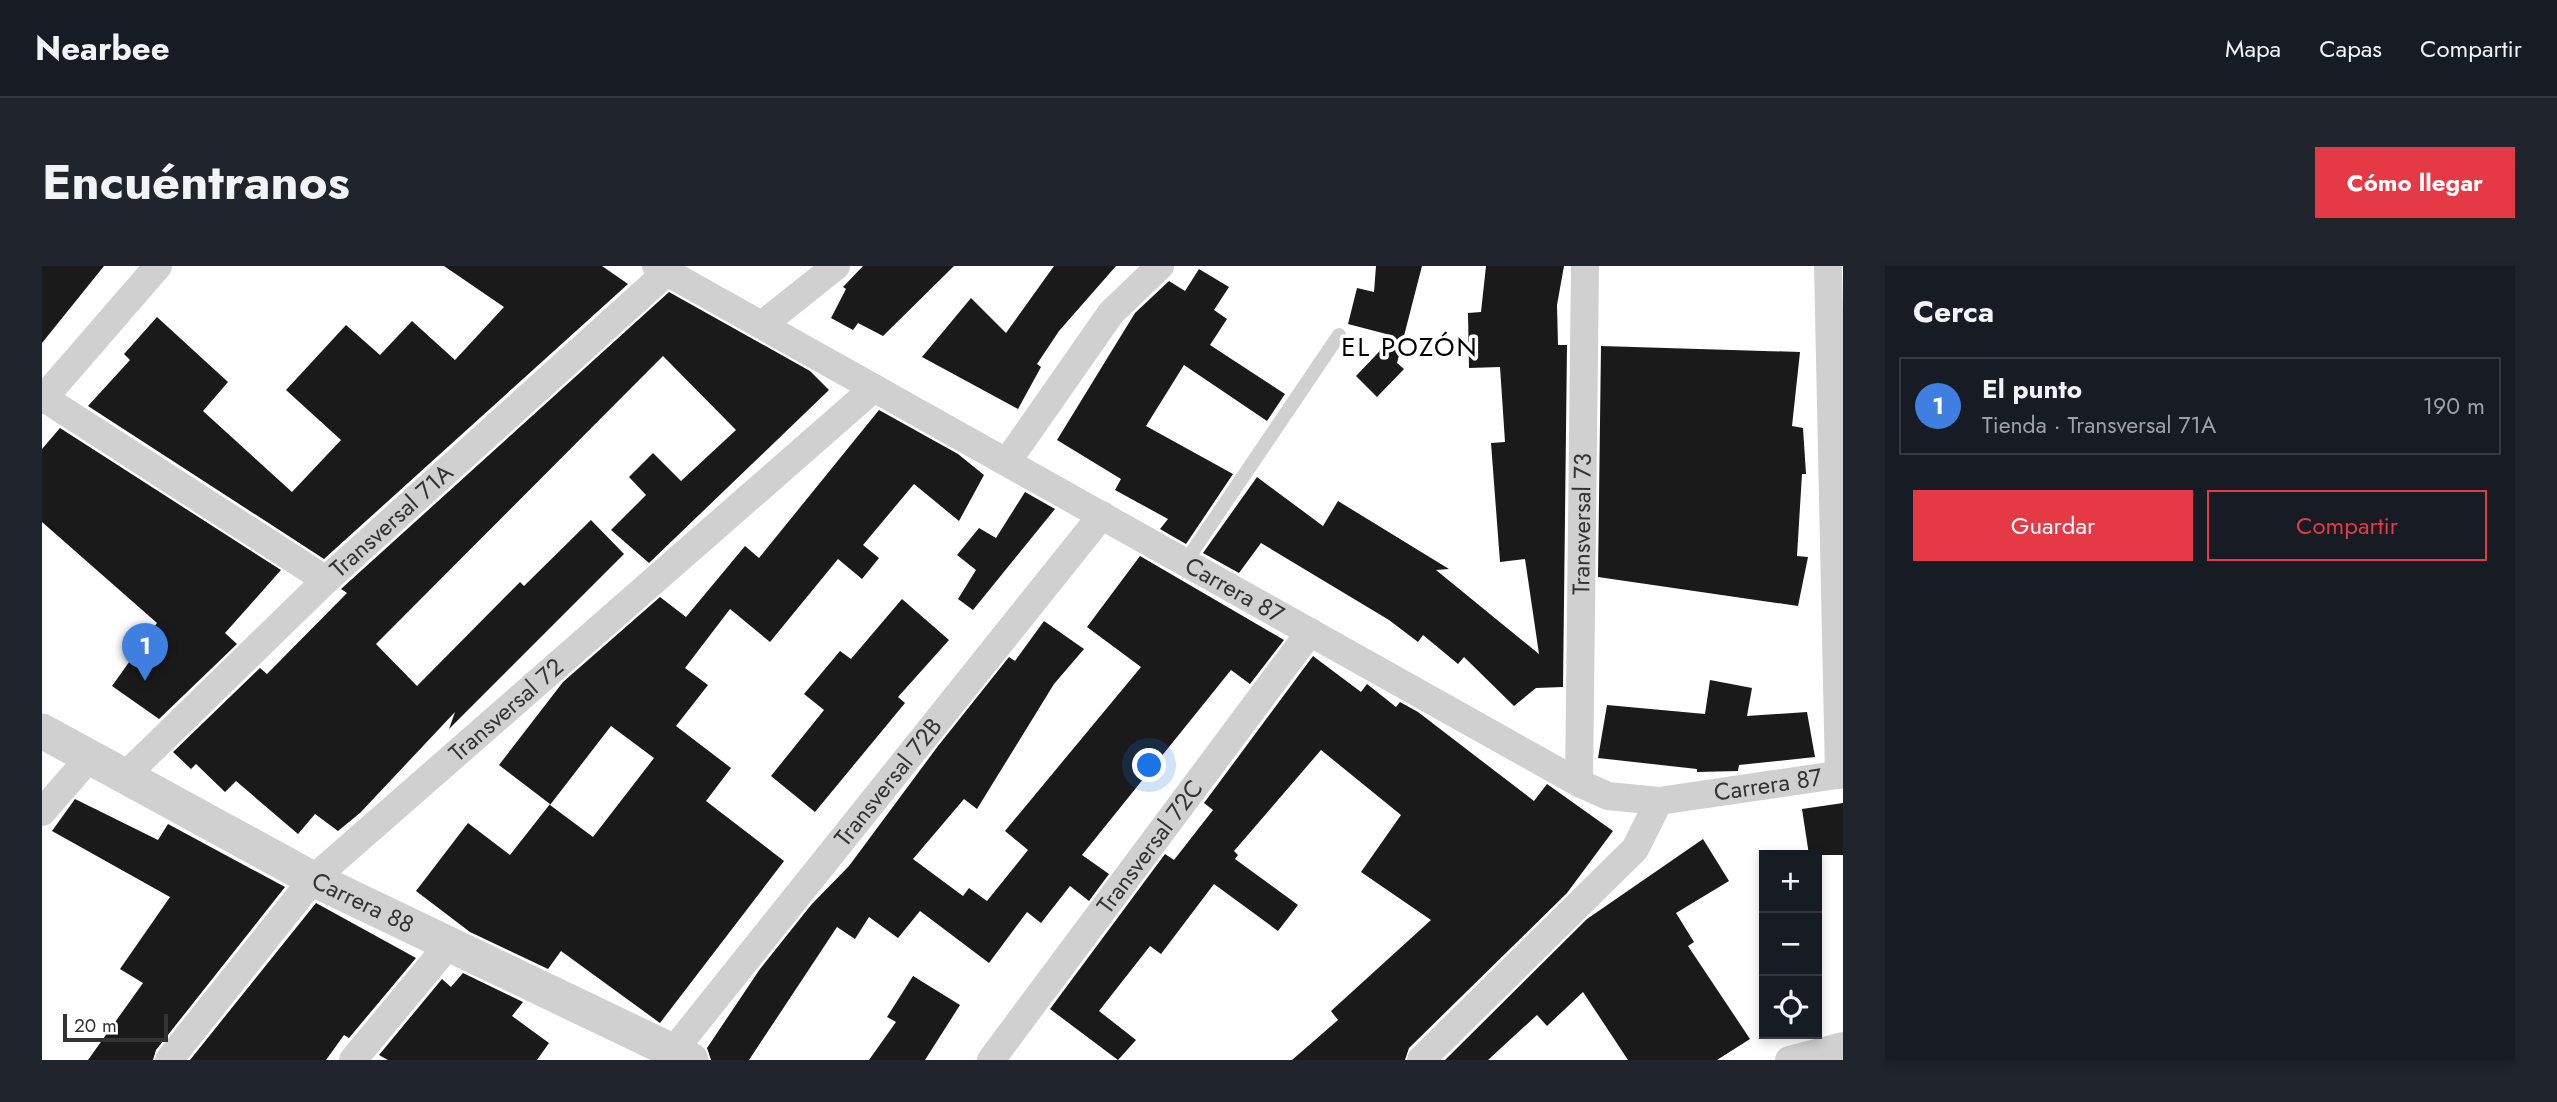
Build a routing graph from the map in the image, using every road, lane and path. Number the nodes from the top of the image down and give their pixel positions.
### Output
1 (158, 266) edge
2 (836, 266) edge
3 (1160, 266) edge
4 (1586, 266) edge
5 (1828, 266) edge
6 (662, 269) edge
7 (762, 325) junction
8 (1339, 335) dead end
9 (1837, 373) edge
10 (874, 388) junction
11 (43, 399) edge
12 (1007, 462) junction
13 (1102, 516) junction
14 (1186, 561) junction
15 (326, 580) junction
16 (1839, 610) edge
17 (1310, 632) junction
18 (42, 731) edge
19 (90, 757) junction
20 (1841, 775) edge
21 (125, 776) junction
22 (1579, 783) junction
23 (1658, 801) junction
24 (42, 813) edge
25 (313, 879) junction
26 (450, 943) junction
27 (1843, 1046) edge
28 (683, 1055) edge
29 (169, 1060) edge
30 (353, 1060) edge
31 (991, 1060) edge
32 (1421, 1060) edge
33 (1789, 1060) edge

1 - 11 street
2 - 7 street
3 - 12 street
4 - 22 street, Transversal 73
5 - 9 street
6 - 7 street, Carrera 87
6 - 15 street, Transversal 71A
7 - 10 street, Carrera 87
8 - 14 lane
9 - 16 street
10 - 12 street, Carrera 87
10 - 25 street, Transversal 72
11 - 15 street
12 - 13 street, Carrera 87
13 - 14 street, Carrera 87
13 - 28 street, Transversal 72B
14 - 17 street, Carrera 87
15 - 21 street, Transversal 71A
16 - 20 street
17 - 22 street, Carrera 87
17 - 31 street, Transversal 72C
18 - 19 street, Carrera 88
19 - 21 street, Carrera 88
19 - 24 street
20 - 23 street, Carrera 87
21 - 25 street, Carrera 88
22 - 23 street, Carrera 87
23 - 32 street
25 - 26 street, Carrera 88
25 - 29 street, Transversal 72
26 - 28 street, Carrera 88
26 - 30 street
27 - 33 street

